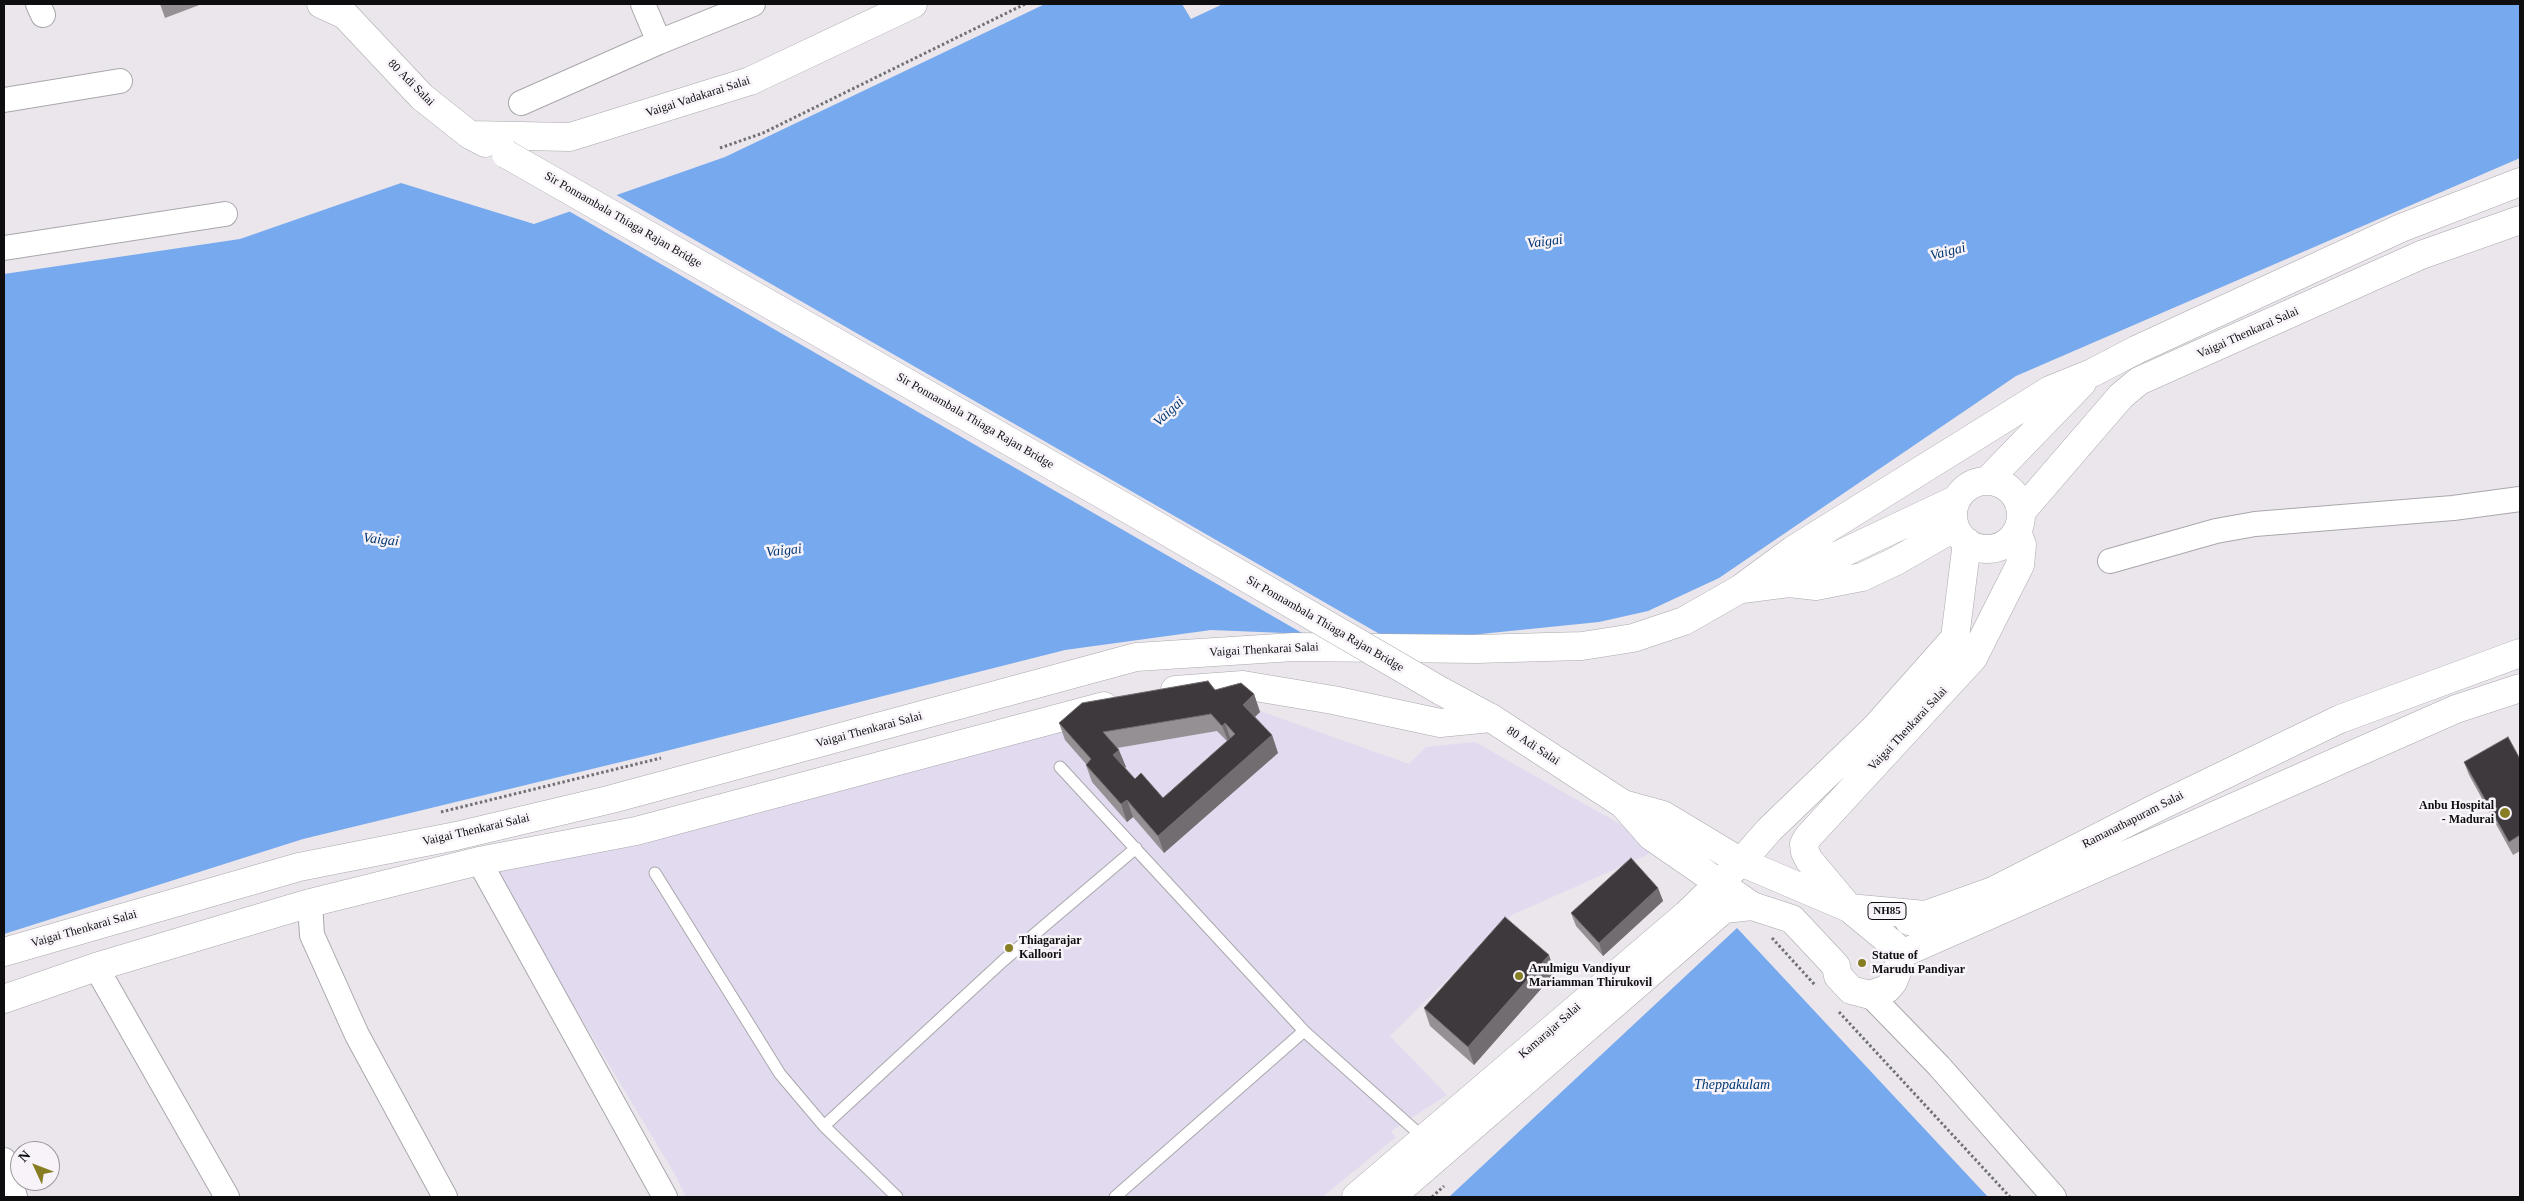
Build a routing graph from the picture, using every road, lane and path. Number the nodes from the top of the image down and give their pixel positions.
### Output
1 (321, 4) edge
2 (643, 4) edge
3 (753, 4) edge
4 (913, 4) edge
5 (1023, 5) edge
6 (659, 42) junction
7 (120, 81) dead end
8 (4, 100) edge
9 (521, 103) dead end
10 (470, 134) junction
11 (720, 148) dead end
12 (506, 154) joint
13 (2520, 182) edge
14 (225, 214) dead end
15 (2520, 220) edge
16 (4, 248) edge
17 (2092, 373) junction
18 (1988, 480) junction
19 (1957, 499) junction
20 (2520, 499) edge
21 (2019, 522) junction
22 (1961, 535) junction
23 (2110, 560) dead end
24 (1789, 583) junction
25 (1740, 589) junction
26 (2520, 653) edge
27 (2520, 688) edge
28 (1441, 691) joint
29 (1491, 718) junction
30 (1060, 767) dead end
31 (1623, 804) junction
32 (1136, 848) junction
33 (479, 861) junction
34 (1741, 862) junction
35 (655, 873) dead end
36 (1720, 884) junction
37 (310, 903) junction
38 (1752, 906) junction
39 (1850, 908) junction
40 (1925, 914) junction
41 (96, 926) junction
42 (1879, 932) junction
43 (1768, 934) dead end
44 (4, 952) edge
45 (1898, 955) junction
46 (96, 967) junction
47 (39, 986) junction
48 (1821, 992) dead end
49 (1870, 995) junction
50 (4, 1000) edge
51 (1835, 1007) dead end
52 (1304, 1031) junction
53 (824, 1126) junction
54 (1432, 1148) junction
55 (4, 1160) edge
56 (1446, 1184) dead end
57 (15, 1197) edge
58 (227, 1197) edge
59 (445, 1197) edge
60 (665, 1197) edge
61 (896, 1197) edge
62 (1115, 1197) edge
63 (1356, 1197) edge
64 (1391, 1197) edge
65 (1432, 1197) edge
66 (2010, 1197) edge
67 (2054, 1197) edge

1 - 10 main road, 80 Adi Salai
2 - 6 street
3 - 6 street
4 - 10 main road, Vaigai Vadakarai Salai
5 - 11 path
6 - 9 street
7 - 8 street
10 - 12 main road, 80 Adi Salai
12 - 28 main road, Sir Ponnambala Thiaga Rajan Bridge, bridge
13 - 17 main road, Vaigai Thenkarai Salai
14 - 16 street
15 - 21 main road, Vaigai Thenkarai Salai
17 - 18 main road, Vaigai Thenkarai Salai
17 - 25 main road, Vaigai Thenkarai Salai
18 - 19 main road
18 - 21 main road
19 - 22 main road
19 - 24 main road, Vaigai Thenkarai Salai
20 - 23 street
21 - 22 main road
21 - 39 main road, Vaigai Thenkarai Salai
22 - 24 main road
22 - 34 main road, Vaigai Thenkarai Salai
24 - 25 main road, Vaigai Thenkarai Salai
25 - 41 main road, Vaigai Thenkarai Salai
26 - 40 main road, Ramanathapuram Salai
27 - 45 main road, Ramanathapuram Salai
28 - 29 main road, 80 Adi Salai
29 - 31 main road, 80 Adi Salai
29 - 33 main road
30 - 32 lane
31 - 34 main road, 80 Adi Salai
31 - 36 main road, 80 Adi Salai
32 - 52 lane
32 - 53 lane
33 - 37 main road
33 - 60 street
34 - 36 main road, Kamarajar Salai
34 - 39 main road, Ramanathapuram Salai
35 - 53 lane
36 - 38 main road, 80 Adi Salai
36 - 54 main road, Kamarajar Salai
37 - 46 main road
37 - 59 street
38 - 49 main road
38 - 54 main road, Kamarajar Salai
39 - 40 main road, Ramanathapuram Salai / NH85
39 - 42 main road
40 - 42 main road
41 - 44 main road, Vaigai Thenkarai Salai
41 - 47 main road
42 - 45 main road
43 - 48 path
45 - 49 main road
46 - 47 main road
46 - 58 street
47 - 50 main road
49 - 67 street
51 - 66 path
52 - 54 lane
52 - 62 lane
53 - 61 lane
54 - 63 main road, Kamarajar Salai
54 - 64 main road, Kamarajar Salai
55 - 57 street
56 - 65 path

